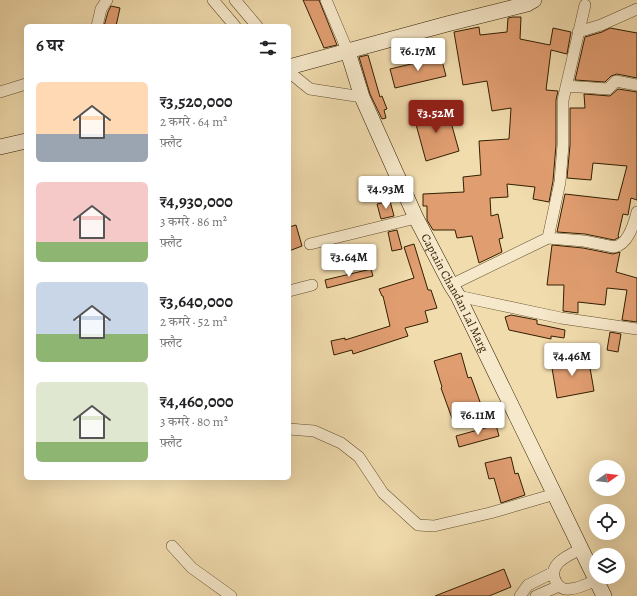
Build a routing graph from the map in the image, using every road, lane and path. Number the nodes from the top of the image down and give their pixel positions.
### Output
1 (107, 0) edge
2 (213, 0) edge
3 (235, 0) edge
4 (326, 0) edge
5 (534, 0) edge
6 (585, 5) dead end
7 (637, 9) edge
8 (97, 24) edge
9 (233, 24) edge
10 (255, 24) edge
11 (578, 32) junction
12 (348, 52) junction
13 (291, 67) edge
14 (291, 68) edge
15 (24, 85) edge
16 (637, 85) edge
17 (566, 86) junction
18 (0, 92) edge
19 (362, 97) junction
20 (24, 141) edge
21 (0, 147) edge
22 (637, 212) edge
23 (416, 218) junction
24 (634, 231) edge
25 (548, 238) junction
26 (310, 244) dead end
27 (312, 285) dead end
28 (291, 290) edge
29 (455, 291) junction
30 (637, 329) edge
31 (291, 429) edge
32 (555, 494) junction
33 (172, 546) dead end
34 (581, 548) junction
35 (589, 565) edge
36 (554, 572) junction
37 (589, 583) edge
38 (598, 584) edge
39 (559, 586) junction
40 (231, 596) edge
41 (520, 596) edge
42 (536, 596) edge
43 (604, 596) edge

1 - 8 street
2 - 9 street
3 - 10 street
4 - 12 street
5 - 12 street
6 - 11 street
7 - 11 street
11 - 17 street
12 - 13 street
12 - 19 street, Captain Chandan Lal Marg
14 - 19 street
15 - 18 street
16 - 17 street
17 - 25 street
19 - 23 street, Captain Chandan Lal Marg
20 - 21 street
22 - 24 street
23 - 26 street
23 - 29 street, Captain Chandan Lal Marg
24 - 25 street
25 - 29 street
27 - 28 street
29 - 30 street
29 - 32 street, Captain Chandan Lal Marg
31 - 32 street
32 - 34 street, Captain Chandan Lal Marg
33 - 40 street
34 - 35 street, Captain Chandan Lal Marg
34 - 36 street
36 - 39 street
36 - 41 street
37 - 39 street
38 - 43 street, Captain Chandan Lal Marg
39 - 42 street

